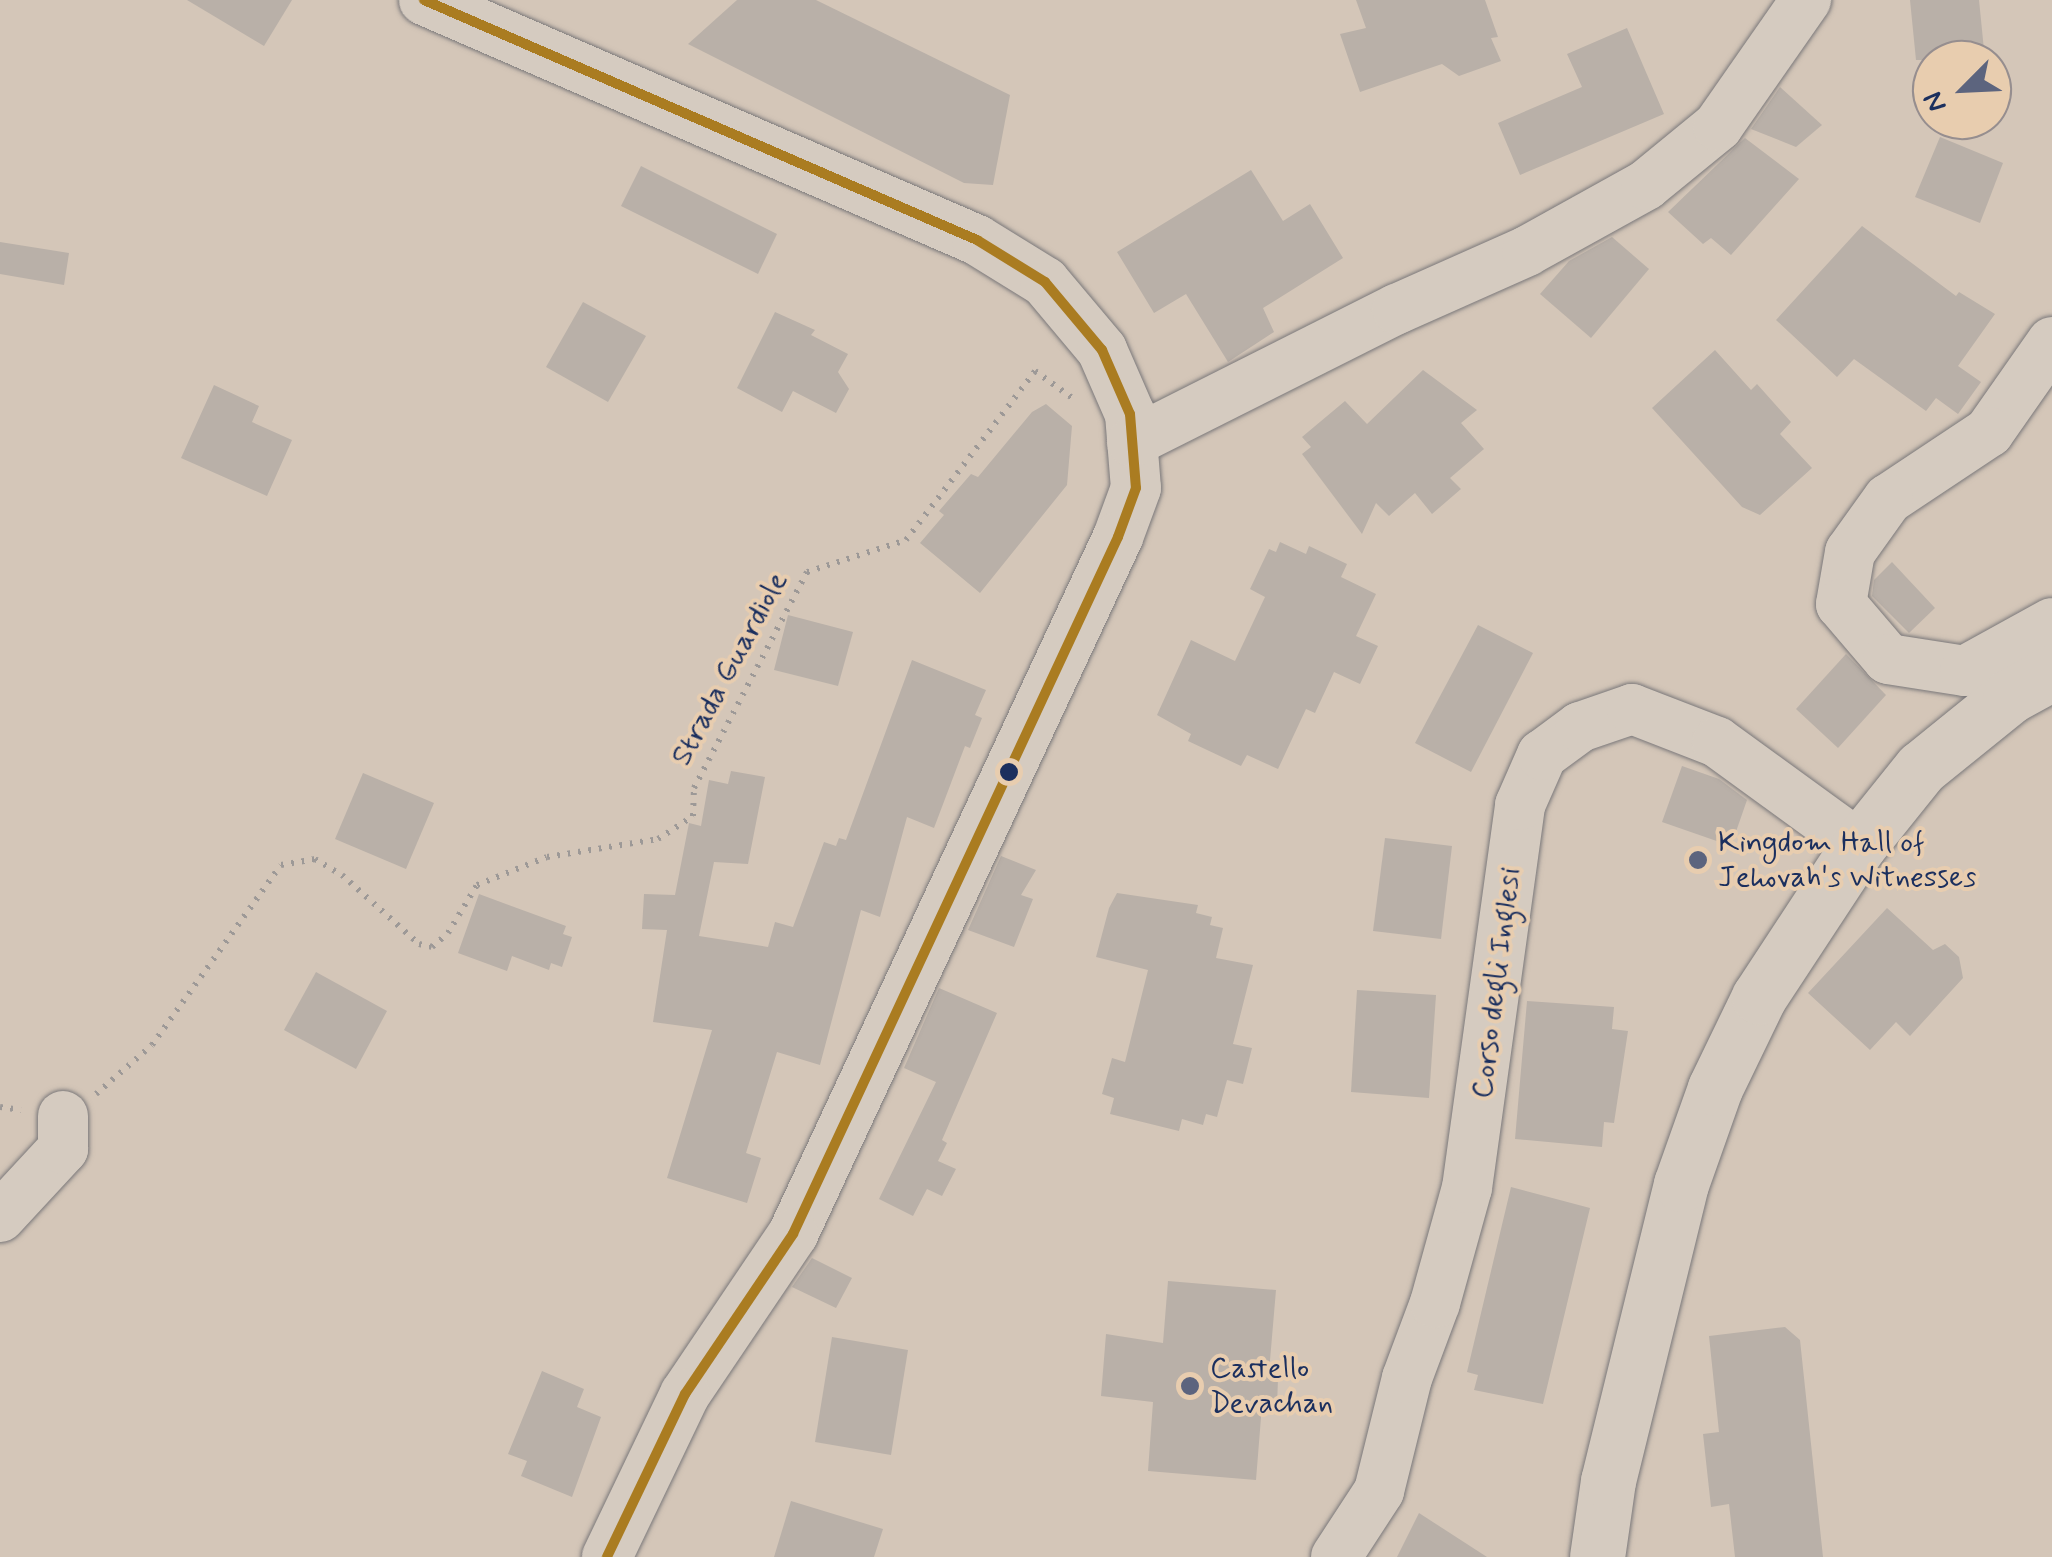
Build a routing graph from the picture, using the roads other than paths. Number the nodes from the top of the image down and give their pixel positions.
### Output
1 (424, 0) edge
2 (1806, 0) edge
3 (2052, 342) edge
4 (1134, 465) junction
5 (2052, 623) edge
6 (2052, 673) edge
7 (1859, 845) junction
8 (63, 1116) road end
9 (0, 1217) edge
10 (607, 1557) edge
11 (1336, 1557) edge
12 (1597, 1557) edge

1 - 4 street
2 - 4 street
3 - 5 street
4 - 10 street
6 - 7 main road
7 - 11 street, Corso degli Inglesi
7 - 12 main road
8 - 9 street

